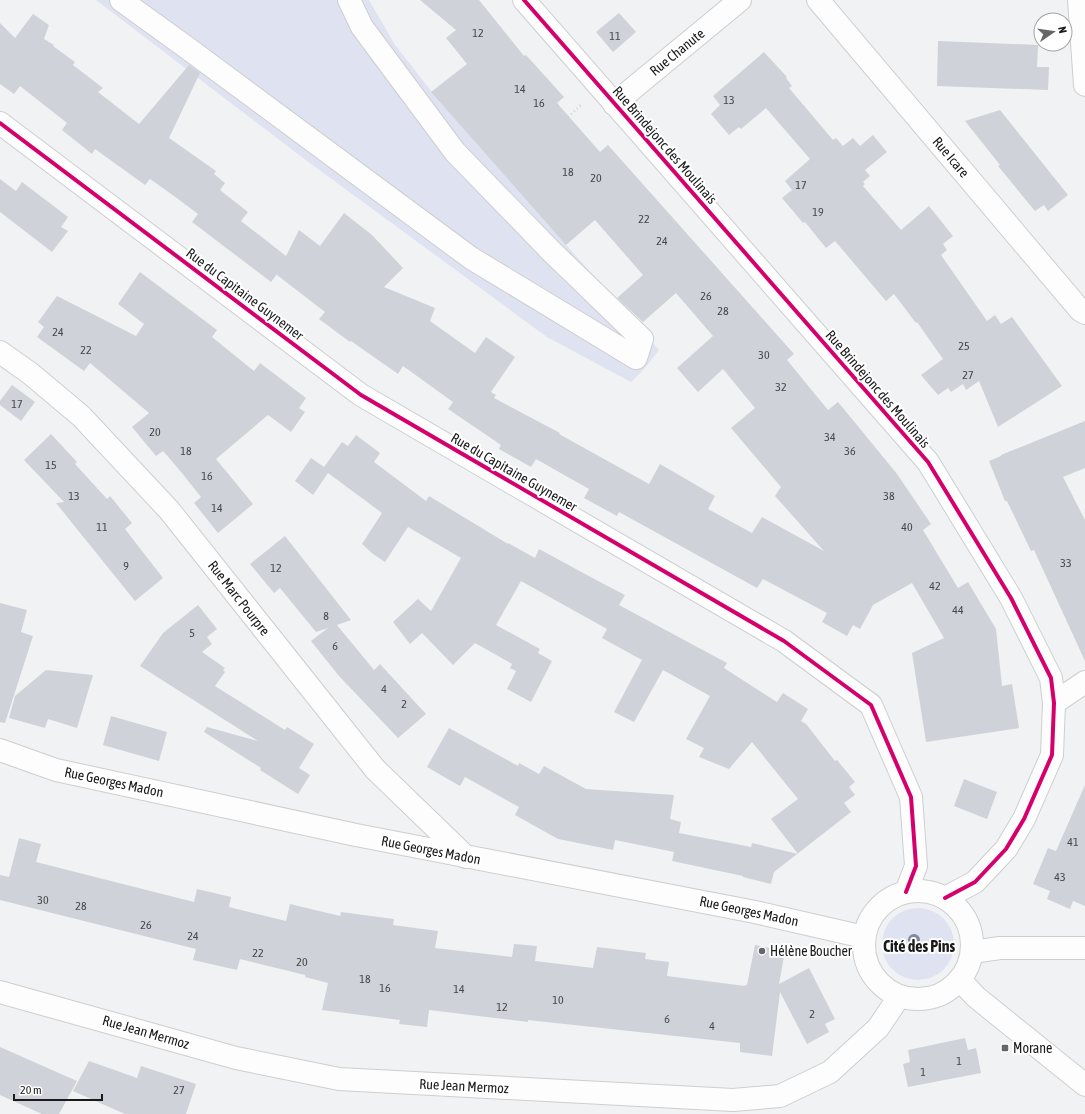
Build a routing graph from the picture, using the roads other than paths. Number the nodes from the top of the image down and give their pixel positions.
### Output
1 (121, 0) edge
2 (349, 0) edge
3 (524, 0) edge
4 (740, 0) edge
5 (818, 0) edge
6 (1079, 0) edge
7 (1085, 85) edge
8 (614, 104) junction
9 (0, 123) edge
10 (1085, 313) edge
11 (0, 352) edge
12 (1085, 682) edge
13 (1054, 703) junction
14 (0, 750) edge
15 (466, 857) junction
16 (906, 892) junction
17 (945, 898) junction
18 (864, 937) junction
19 (1085, 948) edge
20 (972, 952) junction
21 (960, 980) junction
22 (0, 992) edge
23 (899, 996) junction
24 (1085, 1085) edge

1 - 2 street
3 - 8 street, Rue Brindejonc des Moulinais
4 - 8 street, Rue Chanute
5 - 10 street, Rue Icare
6 - 7 street
8 - 13 street, Rue Brindejonc des Moulinais
9 - 16 street, Rue du Capitaine Guynemer
11 - 15 street, Rue Marc Pourpre
12 - 13 street
13 - 17 street, Rue Brindejonc des Moulinais
14 - 15 street, Rue Georges Madon
15 - 18 street, Rue Georges Madon
16 - 17 street
16 - 18 street
17 - 20 street
18 - 23 street
19 - 20 street
20 - 21 street
21 - 23 street
21 - 24 street
22 - 23 street, Rue Jean Mermoz

